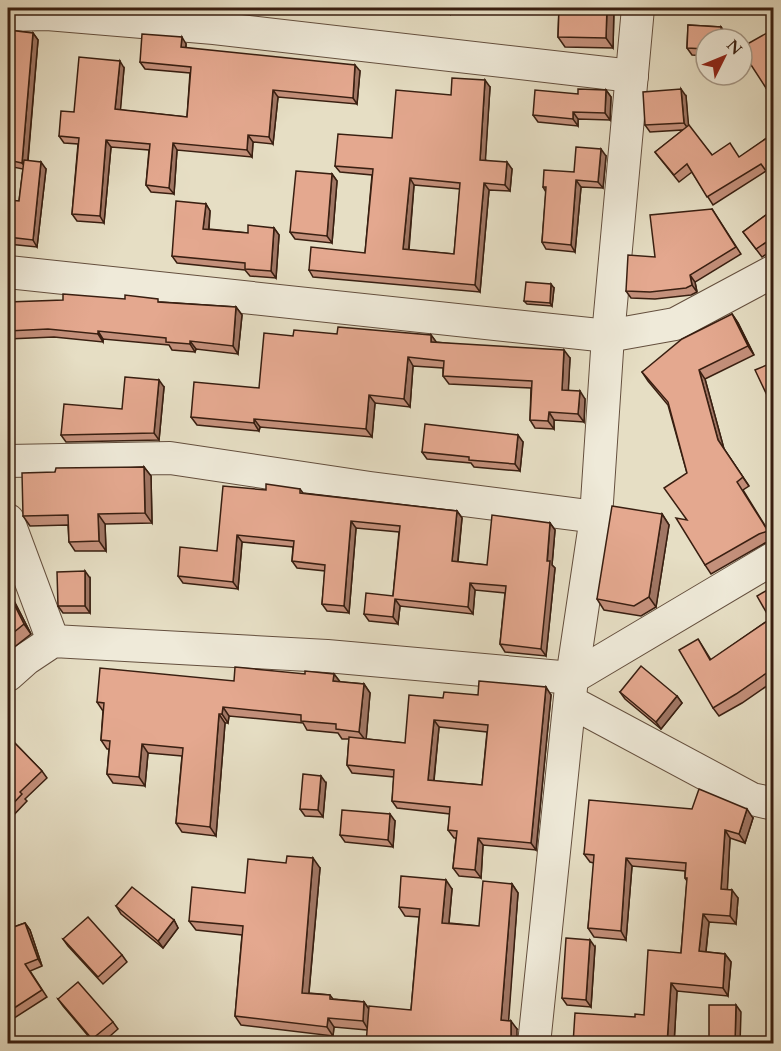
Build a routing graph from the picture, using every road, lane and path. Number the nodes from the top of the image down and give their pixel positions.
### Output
1 (638, 8) edge
2 (8, 15) edge
3 (632, 76) junction
4 (774, 271) edge
5 (8, 272) edge
6 (609, 336) junction
7 (8, 461) edge
8 (596, 517) junction
9 (8, 520) edge
10 (774, 558) edge
11 (53, 641) junction
12 (8, 675) edge
13 (571, 690) junction
14 (774, 804) edge
15 (534, 1044) edge

1 - 3 street
2 - 3 street
3 - 6 street
4 - 6 street
5 - 6 street
6 - 8 street
7 - 8 street
8 - 13 street
9 - 11 street
10 - 13 street
11 - 12 street
11 - 13 street
13 - 14 street
13 - 15 street

